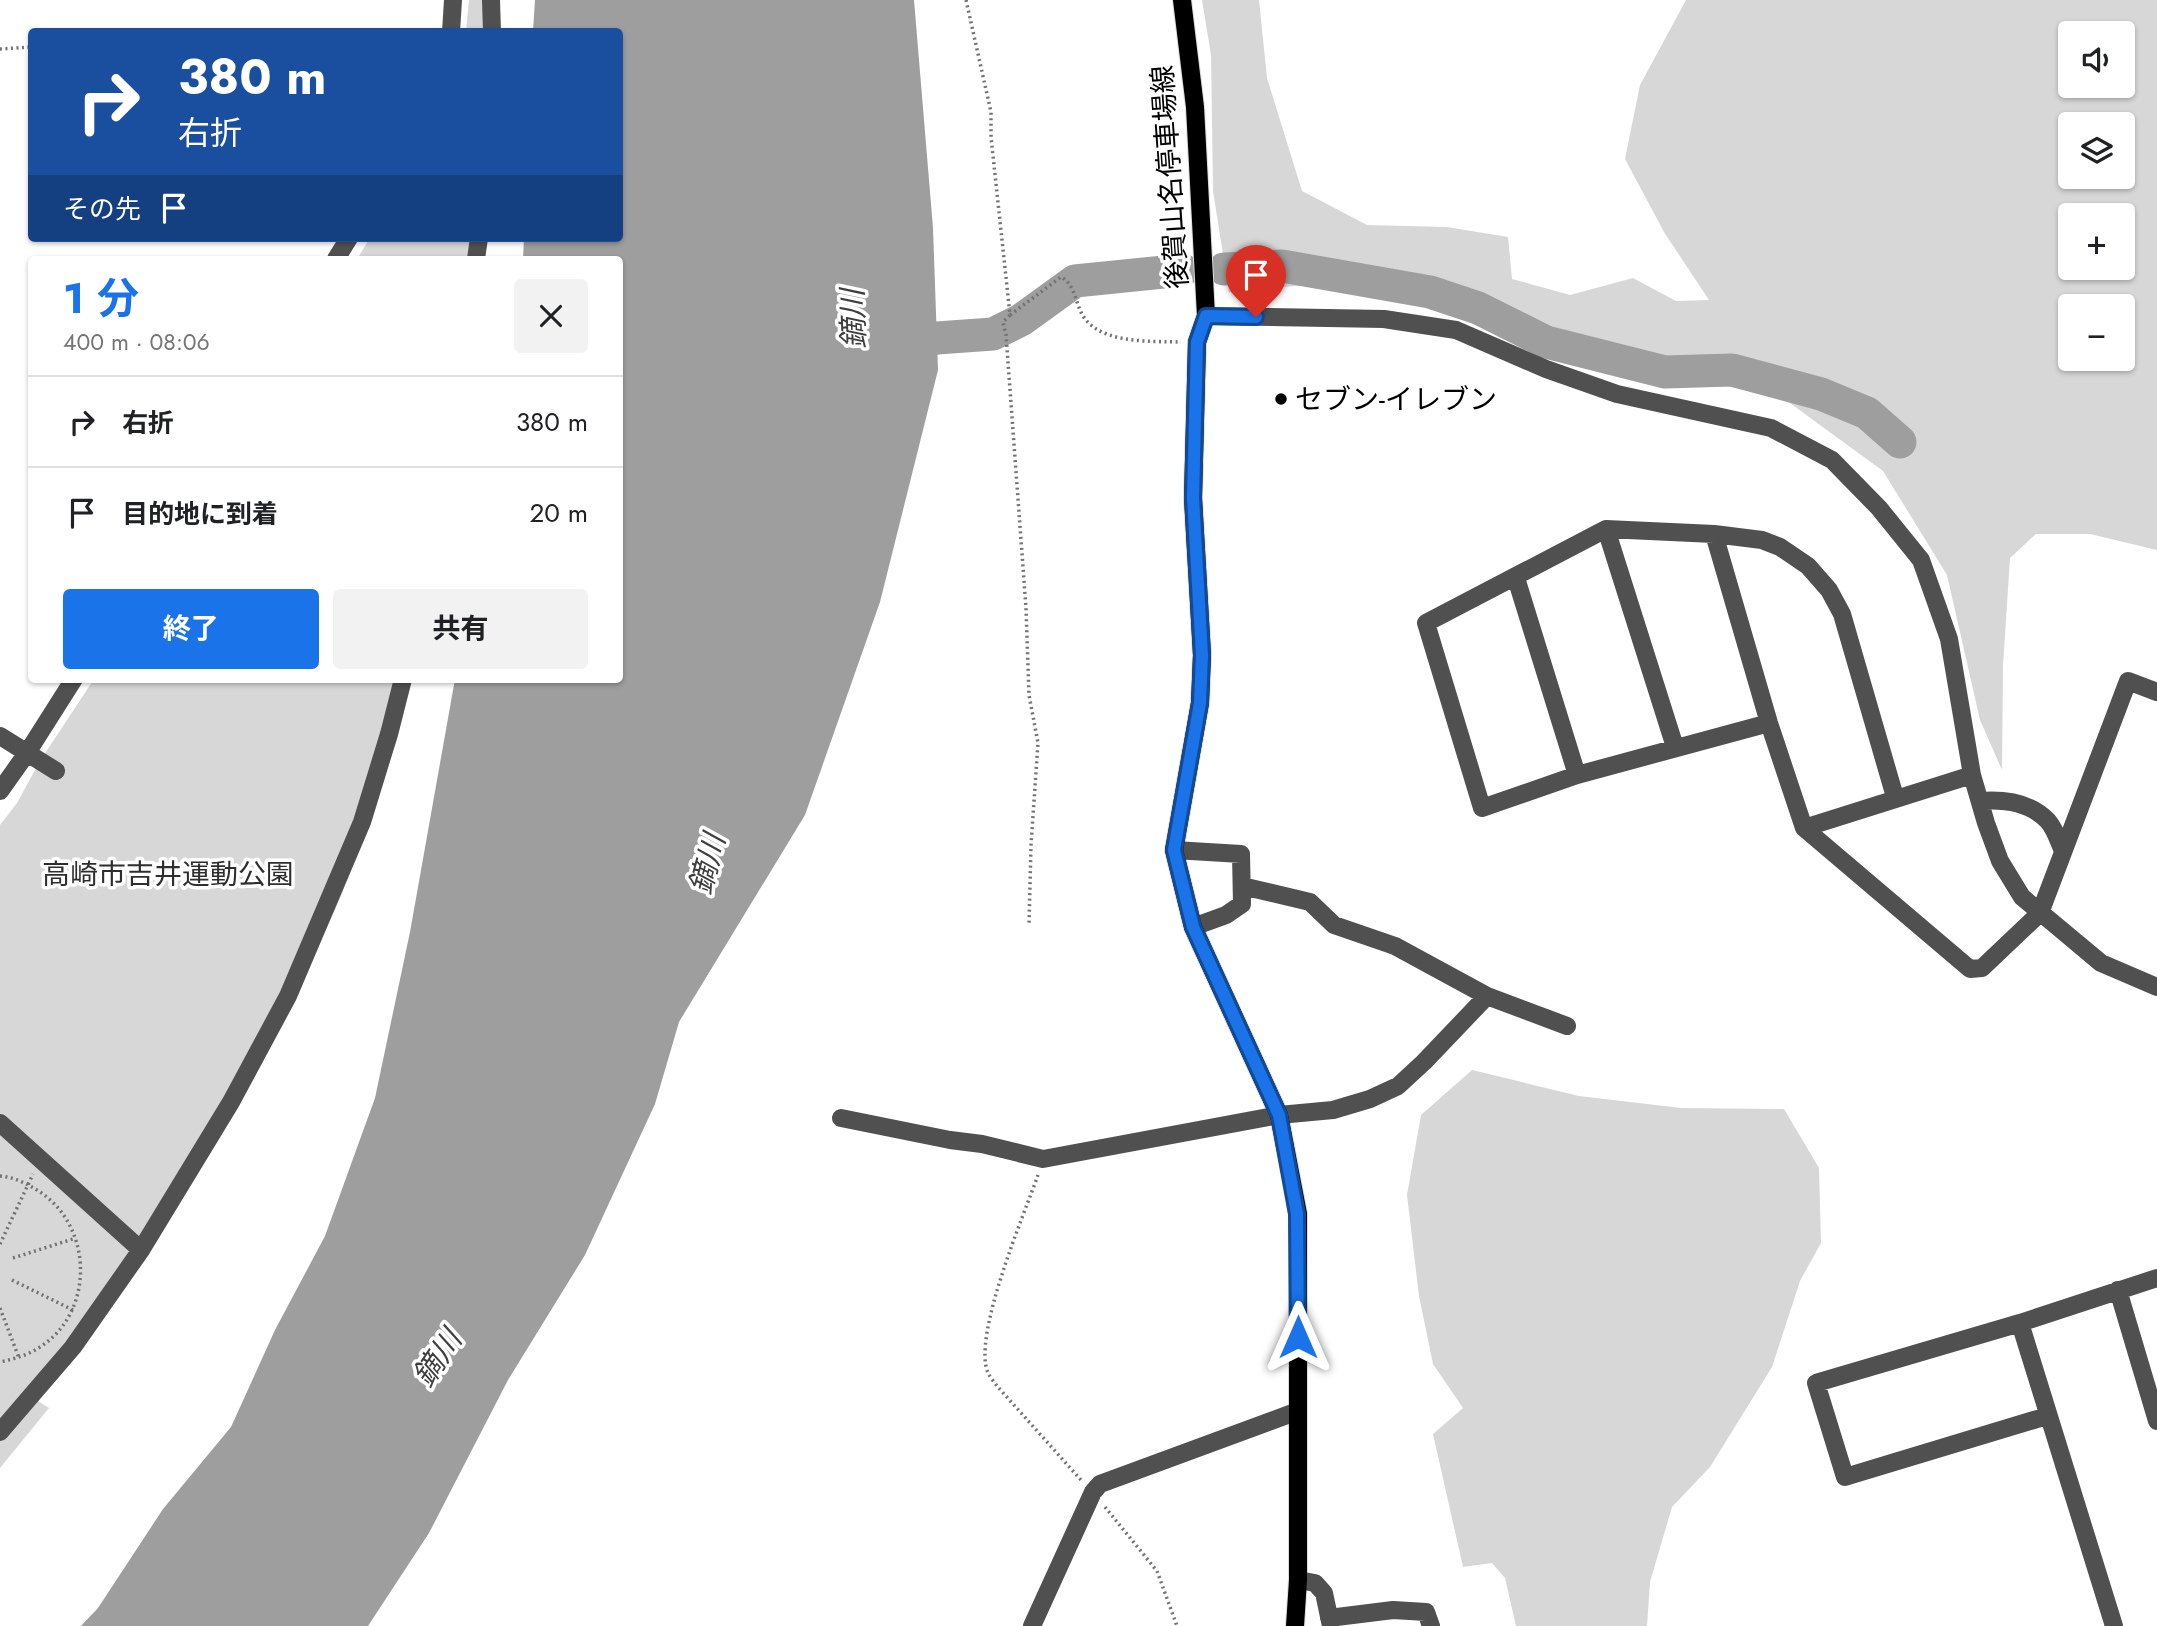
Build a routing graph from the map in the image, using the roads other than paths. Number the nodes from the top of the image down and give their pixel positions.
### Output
1 (453, 0) edge
2 (491, 0) edge
3 (1182, 0) edge
4 (451, 28) edge
5 (492, 28) edge
6 (1206, 316) junction
7 (1606, 529) junction
8 (1714, 534) junction
9 (1516, 578) junction
10 (71, 683) edge
11 (402, 683) edge
12 (2157, 692) edge
13 (1769, 723) junction
14 (0, 736) edge
15 (1675, 747) junction
16 (27, 753) junction
17 (56, 771) dead end
18 (1577, 775) junction
19 (1972, 775) junction
20 (0, 791) edge
21 (1895, 797) junction
22 (1980, 801) junction
23 (1804, 828) junction
24 (1174, 850) junction
25 (2063, 851) junction
26 (1242, 886) junction
27 (2040, 913) junction
28 (1193, 927) junction
29 (2157, 987) edge
30 (1487, 996) junction
31 (1567, 1026) dead end
32 (1279, 1115) junction
33 (841, 1118) dead end
34 (0, 1122) edge
35 (141, 1250) junction
36 (2157, 1278) edge
37 (2118, 1290) junction
38 (2020, 1323) junction
39 (1298, 1411) junction
40 (2047, 1416) junction
41 (2157, 1421) edge
42 (0, 1432) edge
43 (1298, 1580) junction
44 (1330, 1622) edge
45 (1032, 1626) edge
46 (1295, 1626) edge
47 (1431, 1626) edge
48 (2114, 1626) edge

1 - 4 street
2 - 5 street
3 - 6 main road, 後賀山名停車場線
6 - 19 street
6 - 24 main road, 後賀山名停車場線
7 - 8 street
7 - 9 street
7 - 15 street
8 - 13 street
8 - 21 street
9 - 18 street
9 - 18 street
10 - 16 street
11 - 35 street
12 - 25 street
13 - 15 street
13 - 23 street
14 - 16 street
15 - 18 street
16 - 17 street
16 - 20 street
19 - 21 street
19 - 22 street
21 - 23 street
22 - 25 street
22 - 27 street
23 - 27 street
24 - 26 street
24 - 28 main road, 後賀山名停車場線
25 - 27 street
26 - 28 street
26 - 30 street
27 - 29 street
28 - 32 main road, 後賀山名停車場線
30 - 31 street
30 - 32 street
32 - 33 street
32 - 39 main road, 後賀山名停車場線
34 - 35 street
35 - 42 street
36 - 37 street
37 - 38 street
37 - 41 street
38 - 40 street
38 - 40 street
39 - 43 main road, 後賀山名停車場線
39 - 45 street
40 - 48 street
43 - 44 street
43 - 46 main road, 後賀山名停車場線
44 - 47 street

